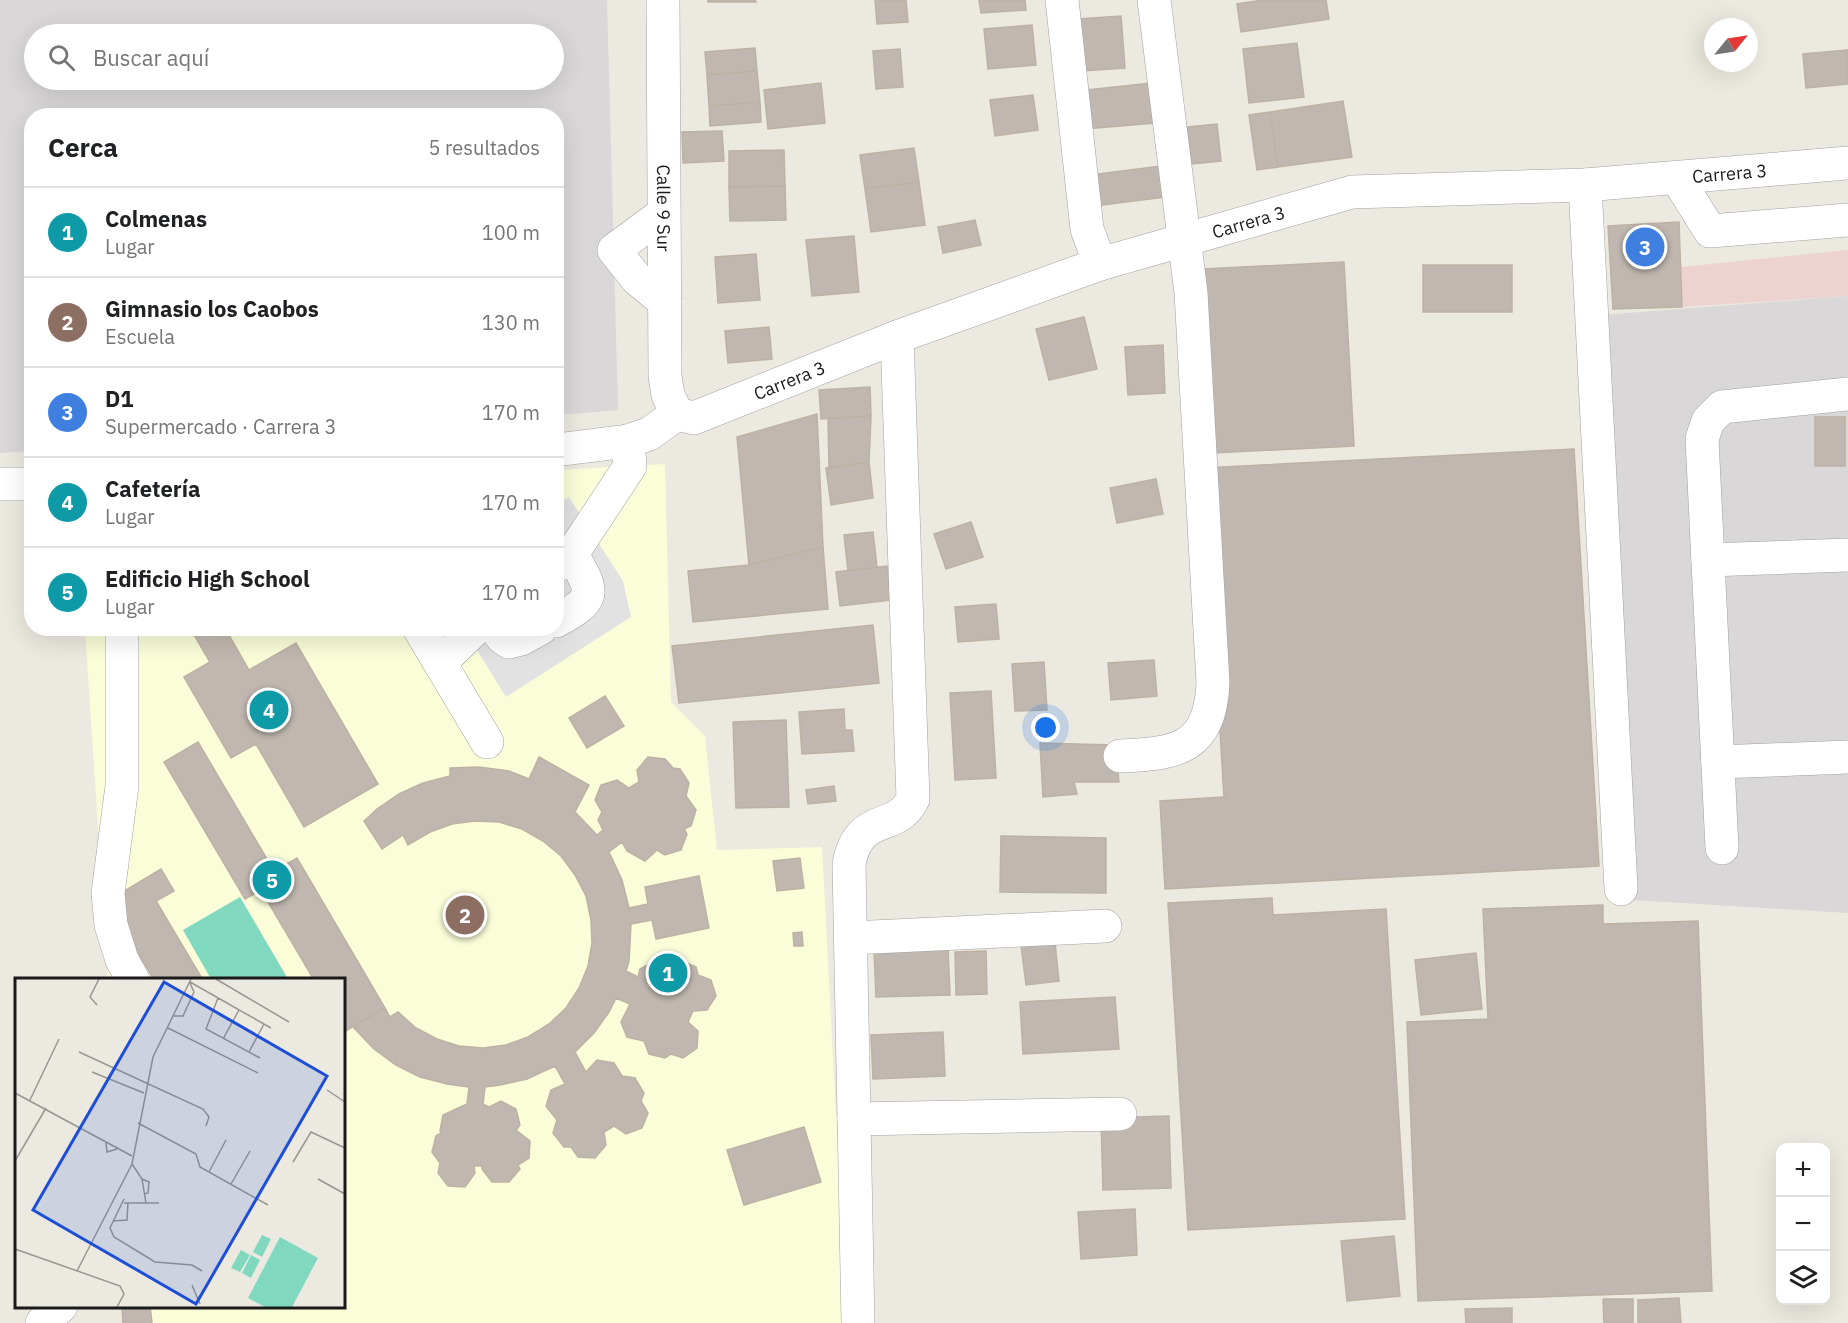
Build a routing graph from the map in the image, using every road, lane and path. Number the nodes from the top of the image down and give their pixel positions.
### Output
1 (663, 0) edge
2 (1062, 0) edge
3 (1154, 0) edge
4 (1848, 163) edge
5 (1677, 178) junction
6 (1585, 185) junction
7 (663, 214) junction
8 (1848, 220) edge
9 (1184, 240) junction
10 (1100, 264) junction
11 (665, 302) junction
12 (897, 336) junction
13 (1848, 394) edge
14 (677, 414) junction
15 (628, 441) junction
16 (564, 449) edge
17 (24, 483) edge
18 (0, 484) edge
19 (1848, 555) edge
20 (564, 560) edge
21 (1708, 560) junction
22 (564, 617) edge
23 (122, 636) edge
24 (424, 636) edge
25 (468, 636) edge
26 (501, 636) edge
27 (527, 636) edge
28 (440, 663) junction
29 (486, 742) dead end
30 (1120, 756) dead end
31 (1848, 757) edge
32 (1718, 762) junction
33 (1722, 849) dead end
34 (1621, 889) dead end
35 (1105, 926) dead end
36 (850, 938) junction
37 (132, 978) edge
38 (1120, 1114) dead end
39 (854, 1119) junction
40 (59, 1308) edge
41 (42, 1323) edge
42 (858, 1323) edge

1 - 7 street, Calle 9 Sur
2 - 10 street
3 - 9 street
4 - 5 street, Carrera 3
5 - 6 street, Carrera 3
5 - 8 street
6 - 9 street, Carrera 3
6 - 34 street
7 - 11 street, Calle 9 Sur
7 - 11 street
9 - 10 street, Carrera 3
9 - 30 street
10 - 12 street, Carrera 3
11 - 14 street, Calle 9 Sur
12 - 14 street, Carrera 3
12 - 36 street
13 - 21 street
14 - 15 street
15 - 16 street
15 - 20 street
17 - 18 street
19 - 21 street
20 - 22 street
21 - 32 street
23 - 37 street
24 - 28 street
25 - 28 street
26 - 27 street
28 - 29 street
31 - 32 street
32 - 33 street
35 - 36 street
36 - 39 street
38 - 39 street
39 - 42 street
40 - 41 street

